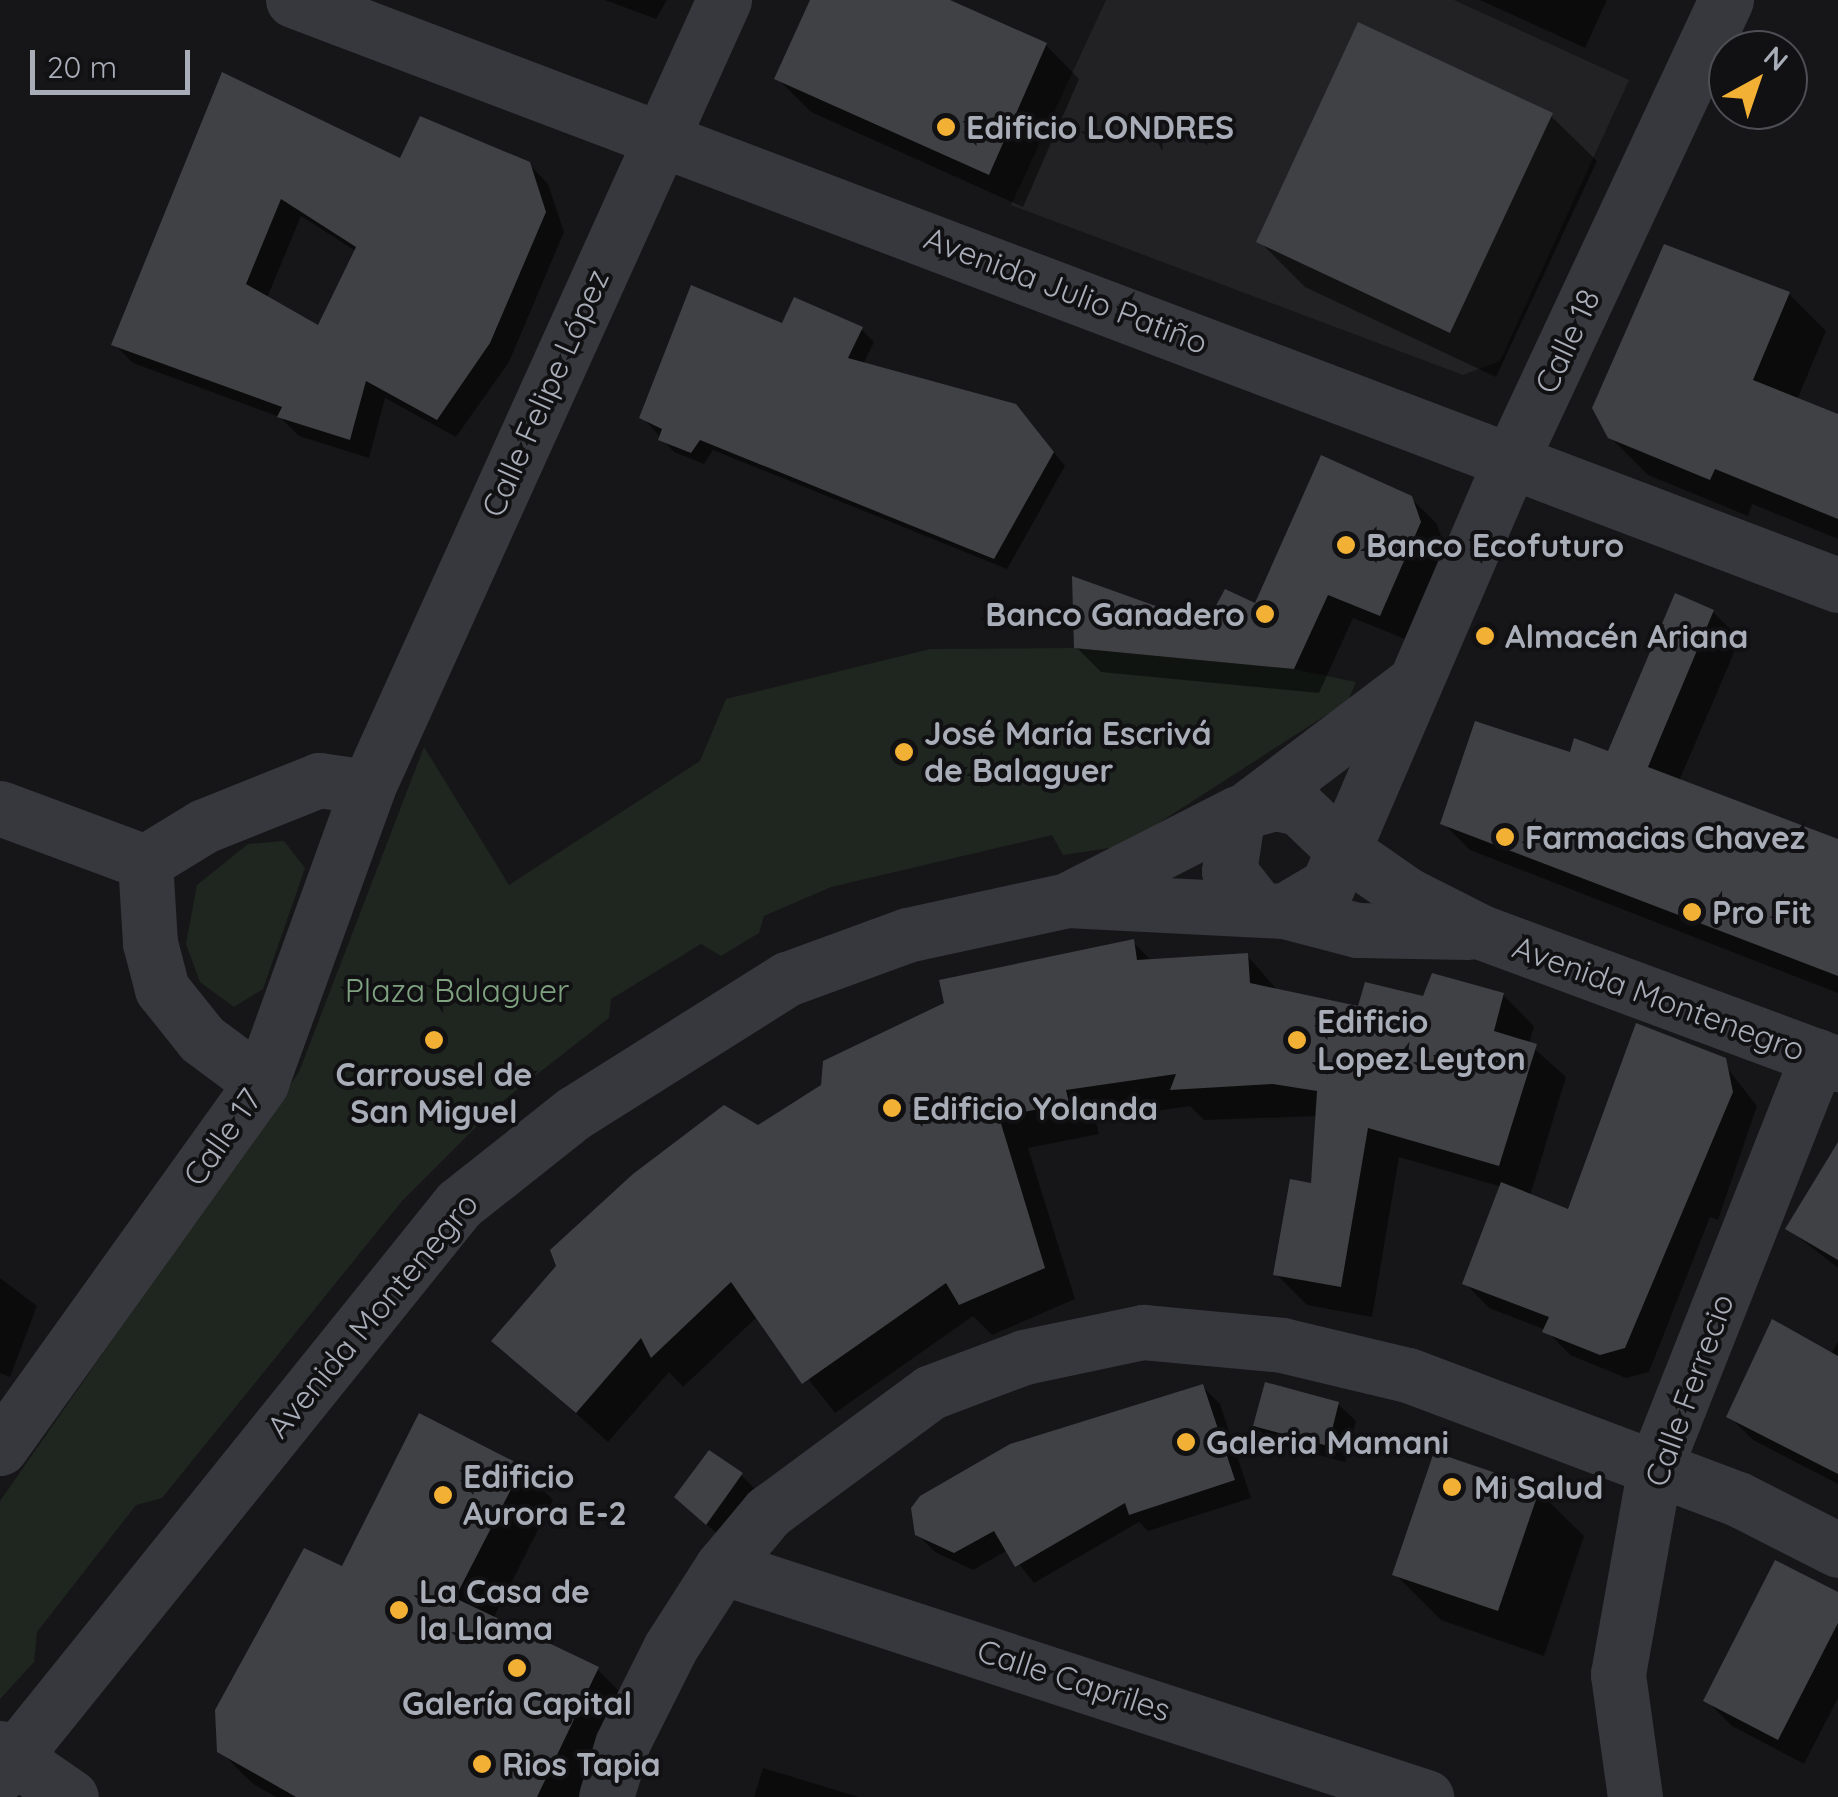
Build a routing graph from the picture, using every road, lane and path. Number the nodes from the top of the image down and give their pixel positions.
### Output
1 (293, 0) edge
2 (724, 0) edge
3 (1726, 0) edge
4 (658, 141) junction
5 (1511, 460) junction
6 (1838, 584) edge
7 (1413, 684) junction
8 (368, 788) junction
9 (0, 808) edge
10 (1244, 810) junction
11 (1343, 850) junction
12 (145, 862) junction
13 (1067, 900) junction
14 (1272, 910) junction
15 (1481, 932) junction
16 (1828, 1060) edge
17 (261, 1083) junction
18 (0, 1448) edge
19 (1655, 1467) junction
20 (1838, 1550) edge
21 (722, 1567) junction
22 (4, 1760) edge
23 (70, 1797) edge
24 (606, 1797) edge
25 (1426, 1797) edge
26 (1636, 1797) edge

1 - 4 street, Avenida Julio Patiño
2 - 4 street, Calle Felipe López
3 - 5 street, Calle 18
4 - 5 street, Avenida Julio Patiño
4 - 8 street, Calle Felipe López
5 - 6 street, Avenida Julio Patiño
5 - 7 street, Calle 18
7 - 10 street, Calle 18
7 - 11 street, Calle 18
8 - 12 street
8 - 17 street, Calle 17
9 - 12 street
10 - 11 street
10 - 13 street, Avenida Montenegro
10 - 14 street
11 - 14 street
11 - 15 street, Avenida Montenegro
12 - 17 street
13 - 14 street, Avenida Montenegro
13 - 22 street, Avenida Montenegro
14 - 15 street, Avenida Montenegro
15 - 16 street, Avenida Montenegro
16 - 19 street, Calle Ferrecio
17 - 18 street, Calle 17
19 - 20 street
19 - 21 street
19 - 26 street, Calle Ferrecio
21 - 24 street
21 - 25 street, Calle Capriles
22 - 23 street

